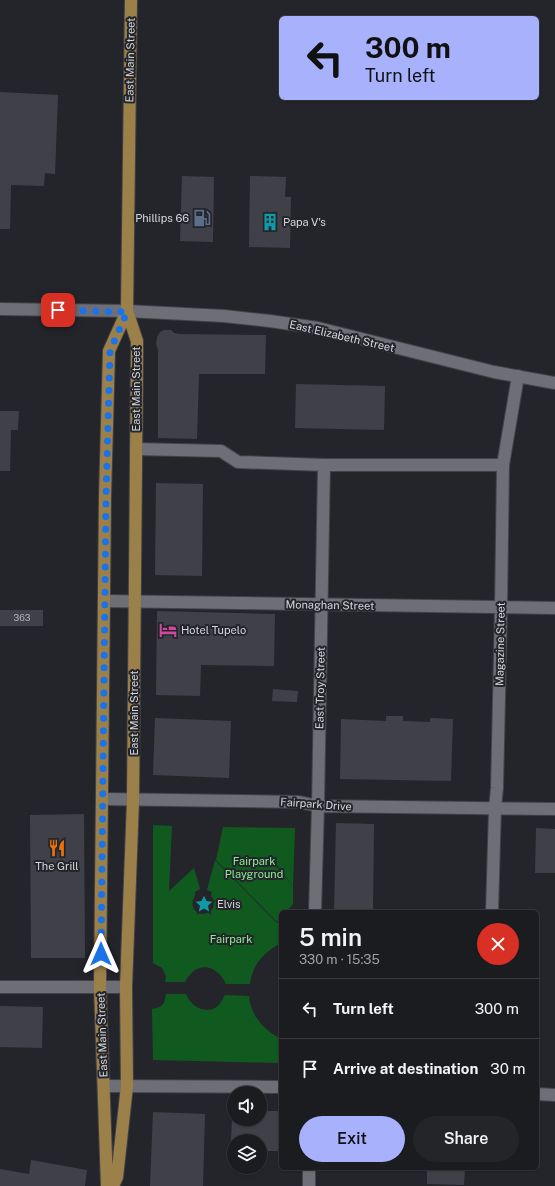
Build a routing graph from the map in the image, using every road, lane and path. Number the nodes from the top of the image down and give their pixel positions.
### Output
1 (131, 0) edge
2 (0, 309) edge
3 (127, 312) junction
4 (518, 376) junction
5 (555, 383) edge
6 (136, 449) junction
7 (324, 465) junction
8 (502, 465) junction
9 (104, 601) junction
10 (134, 602) junction
11 (321, 605) junction
12 (501, 608) junction
13 (555, 608) edge
14 (102, 799) junction
15 (133, 800) junction
16 (318, 806) junction
17 (495, 808) junction
18 (555, 809) edge
19 (315, 910) edge
20 (492, 910) edge
21 (100, 986) junction
22 (126, 986) junction
23 (0, 987) edge
24 (104, 1086) junction
25 (127, 1086) junction
26 (279, 1087) edge
27 (539, 1094) edge
28 (555, 1095) edge
29 (309, 1170) edge
30 (107, 1186) edge
31 (113, 1186) edge
32 (309, 1186) edge

1 - 3 main road, East Main Street
2 - 3 street, East Elizabeth Street
3 - 4 street, East Elizabeth Street
3 - 6 main road, East Main Street
3 - 9 main road, East Main Street
4 - 5 street, East Elizabeth Street
4 - 8 street, Magazine Street
6 - 7 street
6 - 10 main road, East Main Street
7 - 8 street
7 - 11 street, East Troy Street
8 - 12 street, Magazine Street
9 - 10 street, Monaghan Street
9 - 14 main road, East Main Street
10 - 11 street, Monaghan Street
10 - 15 main road, East Main Street
11 - 12 street, Monaghan Street
11 - 16 street, East Troy Street
12 - 13 street, Monaghan Street
12 - 17 street, Magazine Street
14 - 15 street, Fairpark Drive
14 - 21 main road, East Main Street
15 - 16 street, Fairpark Drive
15 - 22 main road, East Main Street
16 - 17 street, Fairpark Drive
16 - 19 street, East Troy Street
17 - 18 street, Fairpark Drive
17 - 20 street, Magazine Street
21 - 22 street
21 - 23 street
21 - 24 main road, East Main Street
22 - 25 main road, East Main Street
24 - 25 street
24 - 30 main road, East Main Street
25 - 26 street
25 - 31 main road, East Main Street
27 - 28 street
29 - 32 street

